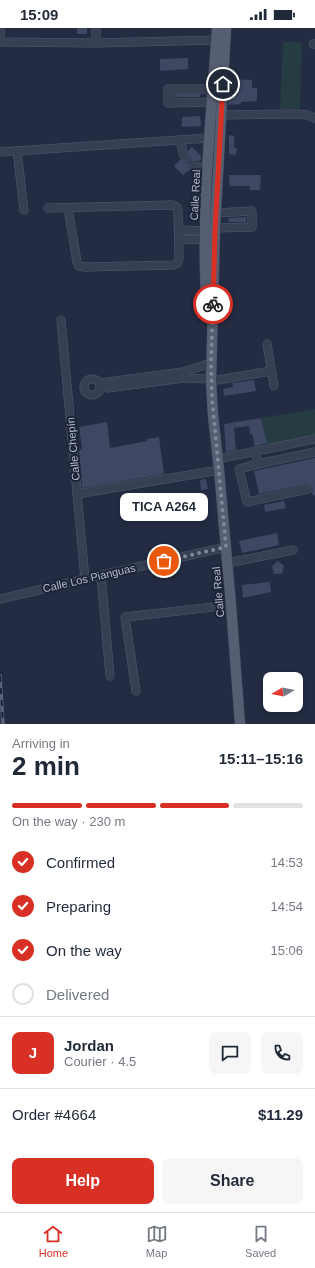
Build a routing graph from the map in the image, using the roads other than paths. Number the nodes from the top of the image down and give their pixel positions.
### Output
1 (0, 28) edge
2 (96, 28) edge
3 (217, 28) edge
4 (221, 28) edge
5 (226, 28) edge
6 (0, 36) edge
7 (216, 40) junction
8 (0, 42) edge
9 (96, 43) junction
10 (224, 64) junction
11 (214, 78) junction
12 (213, 89) junction
13 (212, 102) junction
14 (221, 115) junction
15 (315, 118) edge
16 (209, 138) junction
17 (180, 140) junction
18 (17, 151) junction
19 (0, 152) edge
20 (184, 156) tunnel mouth
21 (194, 166) tunnel mouth
22 (208, 168) junction
23 (218, 176) junction
24 (48, 208) dead end
25 (68, 208) junction
26 (24, 210) dead end
27 (216, 213) junction
28 (178, 230) junction
29 (208, 233) junction
30 (179, 239) junction
31 (61, 320) dead end
32 (267, 344) dead end
33 (211, 363) junction
34 (271, 371) junction
35 (184, 375) junction
36 (211, 380) junction
37 (100, 386) dead end
38 (274, 386) dead end
39 (315, 439) edge
40 (255, 451) junction
41 (315, 452) edge
42 (218, 459) junction
43 (258, 464) junction
44 (219, 470) junction
45 (308, 489) dead end
46 (77, 494) junction
47 (226, 547) junction
48 (293, 550) dead end
49 (228, 564) junction
50 (101, 575) junction
51 (85, 578) junction
52 (0, 600) edge
53 (231, 604) junction
54 (110, 676) dead end
55 (136, 691) dead end
56 (240, 724) edge

1 - 6 street
2 - 9 street
3 - 7 main road, Calle Real
4 - 7 main road
5 - 10 main road, Calle Real
7 - 9 street
7 - 10 main road
7 - 11 main road, Calle Real
8 - 9 street
10 - 14 main road, Calle Real
11 - 12 main road, Calle Real
11 - 14 main road
12 - 13 main road, Calle Real
12 - 13 street
13 - 16 main road, Calle Real
14 - 15 street
14 - 16 main road
14 - 23 main road, Calle Real
16 - 17 street
16 - 22 main road, Calle Real
16 - 23 main road
17 - 18 street
17 - 20 street
18 - 19 street
18 - 26 street
21 - 22 street
22 - 29 main road, Calle Real
23 - 27 main road, Calle Real
24 - 25 street
25 - 28 street
25 - 30 street
27 - 29 main road, Calle Real
27 - 29 street
28 - 29 street
28 - 30 street
29 - 30 street
29 - 33 main road, Calle Real
29 - 33 main road, Calle Real
31 - 46 street, Calle Chepín
32 - 34 street
33 - 35 street
33 - 36 main road, Calle Real
34 - 36 street
34 - 38 street
35 - 36 street
35 - 37 street
36 - 42 main road, Calle Real
39 - 40 street
40 - 42 street
40 - 43 street
41 - 43 street
42 - 44 main road, Calle Real
43 - 45 street
44 - 46 street
44 - 47 main road, Calle Real
46 - 51 street, Calle Chepín
47 - 49 main road, Calle Real
47 - 50 street, Calle Los Pianguas
48 - 49 street
49 - 53 main road, Calle Real
50 - 51 street, Calle Los Pianguas
50 - 54 street
51 - 52 street, Calle Los Pianguas
53 - 55 street
53 - 56 main road, Calle Real

